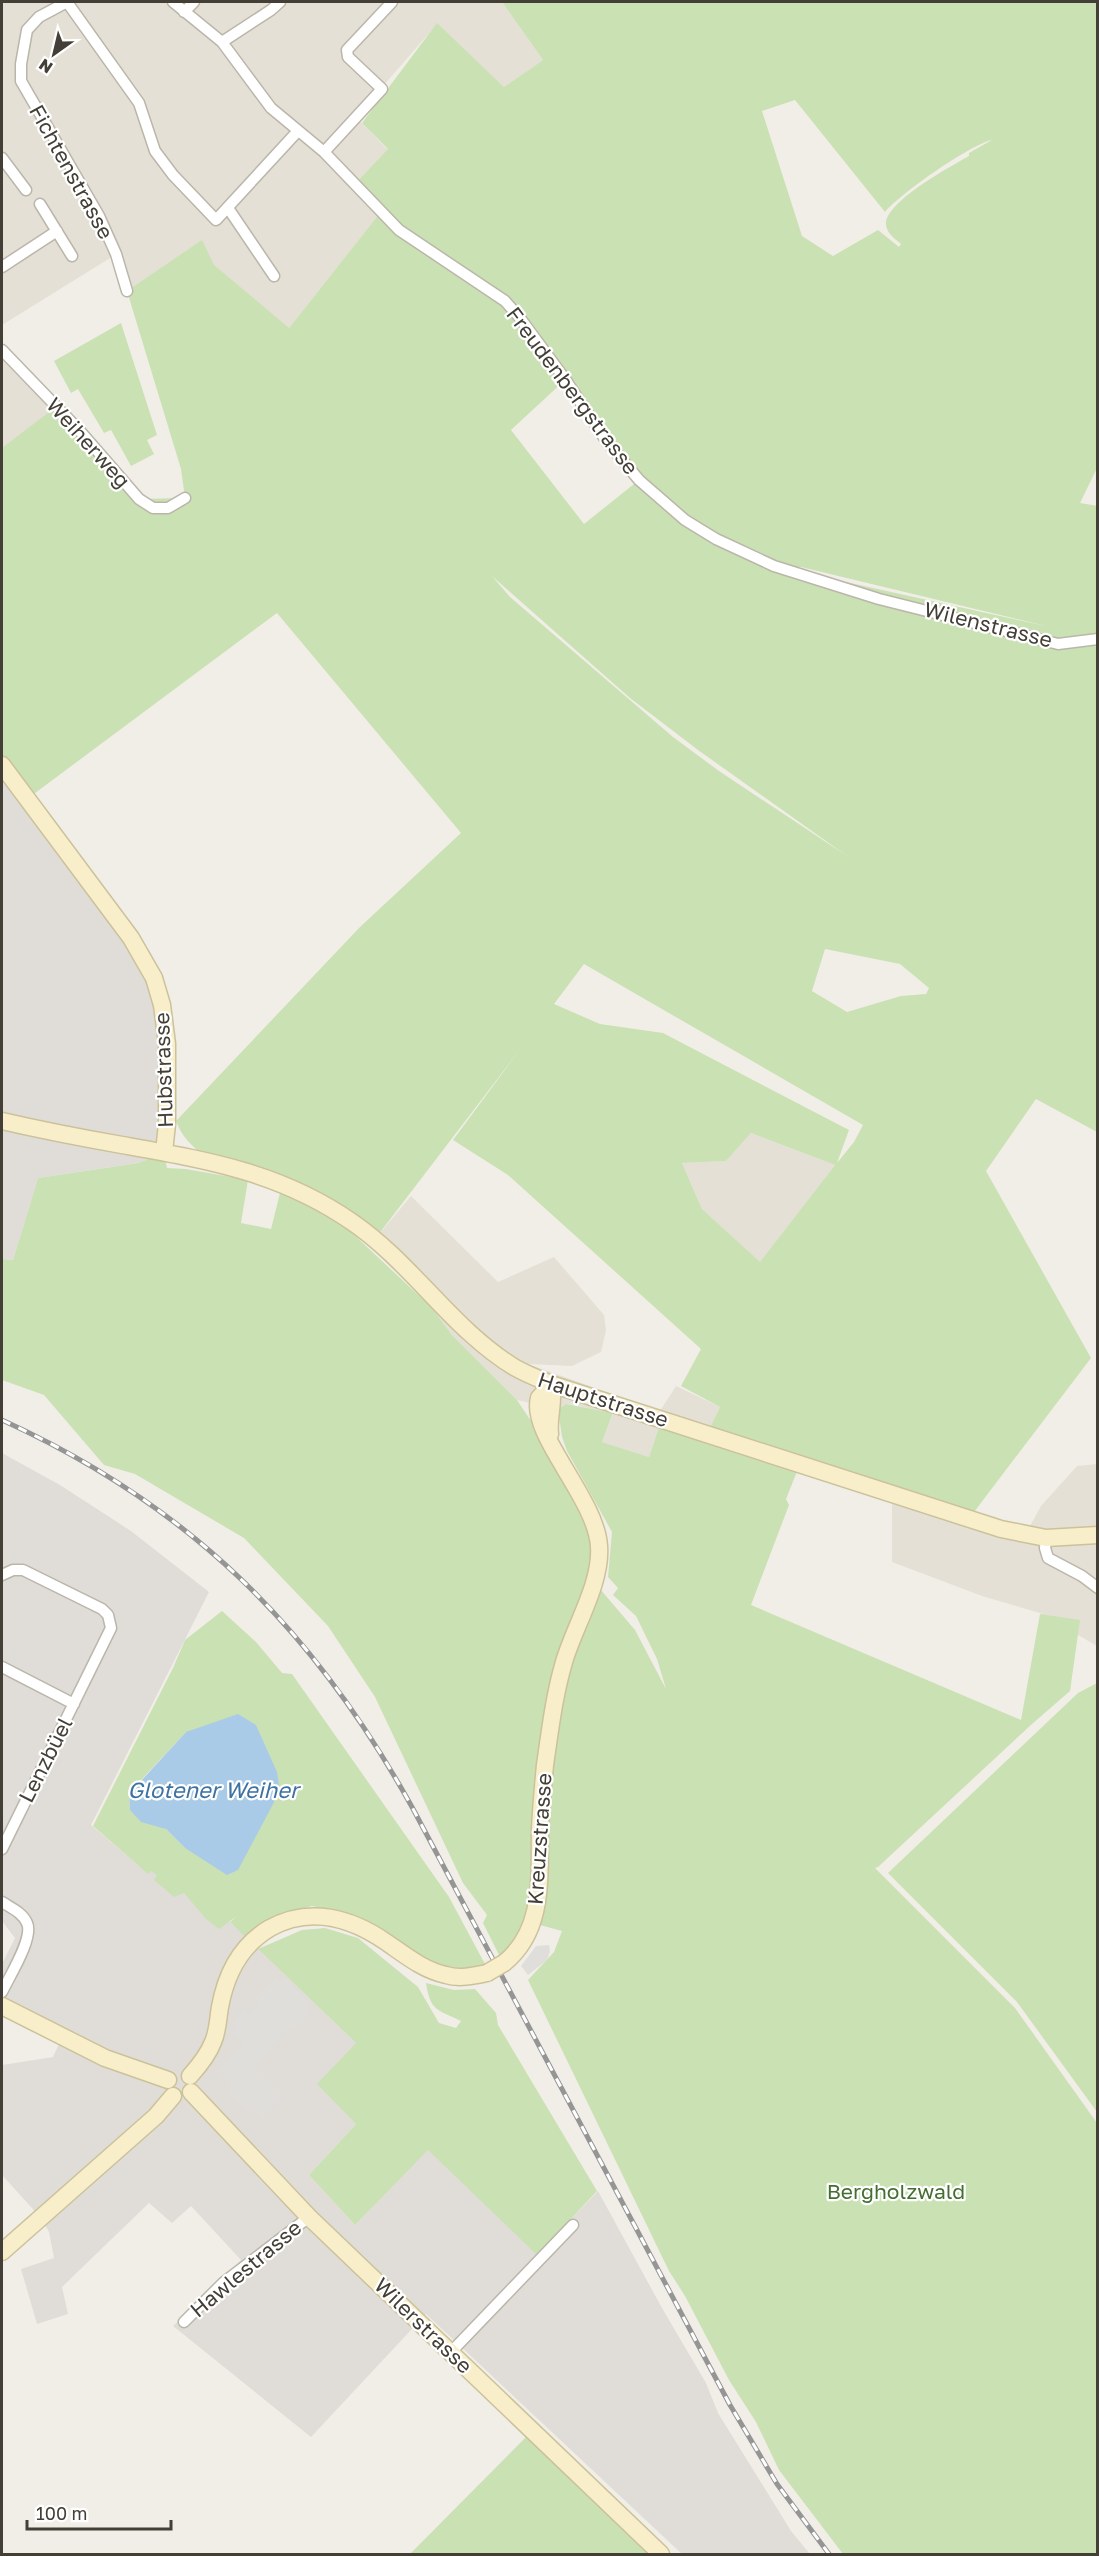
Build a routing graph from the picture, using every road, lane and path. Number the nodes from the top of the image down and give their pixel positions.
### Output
1 (67, 2) edge
2 (173, 2) edge
3 (194, 2) edge
4 (280, 2) edge
5 (392, 2) edge
6 (184, 12) junction
7 (222, 42) junction
8 (297, 132) junction
9 (324, 152) junction
10 (2, 158) edge
11 (26, 190) dead end
12 (40, 204) dead end
13 (228, 208) junction
14 (57, 231) junction
15 (72, 256) dead end
16 (2, 267) edge
17 (274, 276) dead end
18 (128, 291) dead end
19 (2, 350) edge
20 (185, 498) dead end
21 (879, 599) joint
22 (1098, 639) edge
23 (2, 765) edge
24 (2, 1121) edge
25 (164, 1152) junction
26 (551, 1384) junction
27 (1098, 1535) edge
28 (1046, 1538) junction
29 (2, 1575) edge
30 (1098, 1588) edge
31 (2, 1667) edge
32 (74, 1704) junction
33 (2, 1849) edge
34 (2, 1902) edge
35 (2, 1992) edge
36 (2, 2006) edge
37 (168, 2080) junction
38 (190, 2084) junction
39 (173, 2096) junction
40 (309, 2217) junction
41 (573, 2225) dead end
42 (2, 2252) edge
43 (184, 2322) dead end
44 (451, 2352) junction
45 (661, 2554) edge

1 - 13 street
1 - 18 street, Fichtenstrasse
2 - 6 street, Freudenbergstrasse
3 - 6 street
4 - 7 street
5 - 9 street
6 - 7 street, Freudenbergstrasse
7 - 8 street, Freudenbergstrasse
8 - 9 street, Freudenbergstrasse
8 - 13 street
9 - 21 street, Freudenbergstrasse
10 - 11 street
12 - 14 street
13 - 17 street
14 - 15 street
14 - 16 street
19 - 20 street, Weiherweg
21 - 22 street, Wilenstrasse
23 - 25 street, Hubstrasse
24 - 25 street, Hubstrasse
25 - 26 street, Hauptstrasse
26 - 28 street, Hauptstrasse
26 - 38 street, Kreuzstrasse, bridge
27 - 28 street, Hauptstrasse
28 - 30 street
29 - 32 street, Lenzbüel
31 - 32 street, Lenzbüel
32 - 33 street, Lenzbüel
34 - 35 street
36 - 37 street
37 - 38 street
37 - 39 street
38 - 39 street
38 - 40 street, Wilerstrasse
39 - 42 street
40 - 43 street, Hawlestrasse
40 - 44 street, Wilerstrasse
41 - 44 street
44 - 45 street, Wilerstrasse

